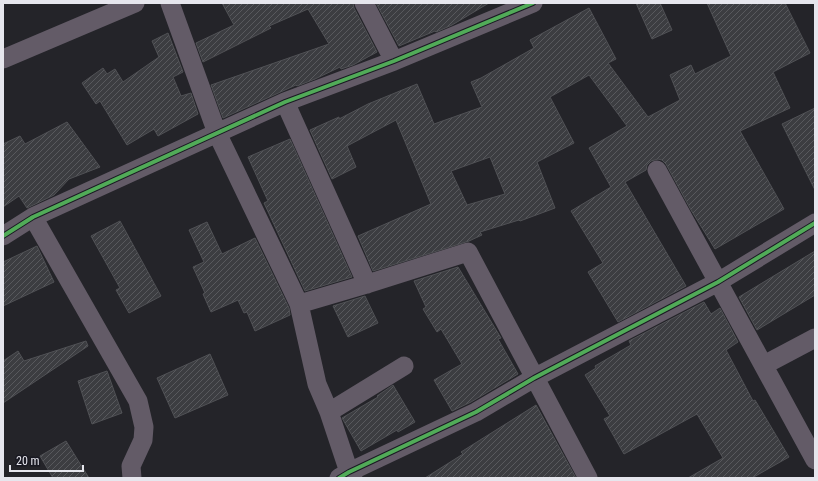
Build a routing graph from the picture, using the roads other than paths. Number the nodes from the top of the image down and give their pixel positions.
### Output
1 (135, 3) edge
2 (170, 3) edge
3 (364, 3) edge
4 (533, 3) edge
5 (3, 58) edge
6 (394, 61) junction
7 (285, 102) junction
8 (217, 133) junction
9 (657, 170) dead end
10 (34, 217) junction
11 (815, 223) edge
12 (3, 236) edge
13 (718, 282) junction
14 (367, 284) junction
15 (300, 304) junction
16 (815, 338) edge
17 (764, 365) junction
18 (404, 366) dead end
19 (534, 378) junction
20 (329, 412) junction
21 (815, 460) edge
22 (347, 476) edge
23 (132, 478) edge
24 (588, 478) edge

1 - 5 street
2 - 8 street
3 - 6 street
4 - 6 street
6 - 7 street
7 - 8 street
7 - 14 street
8 - 10 street
8 - 15 street
9 - 13 street
10 - 12 street
10 - 23 street
11 - 13 street
13 - 17 street
13 - 19 street
14 - 15 street
14 - 19 street
15 - 20 street
16 - 17 street
17 - 21 street
18 - 20 street
19 - 22 street
19 - 24 street
20 - 22 street

